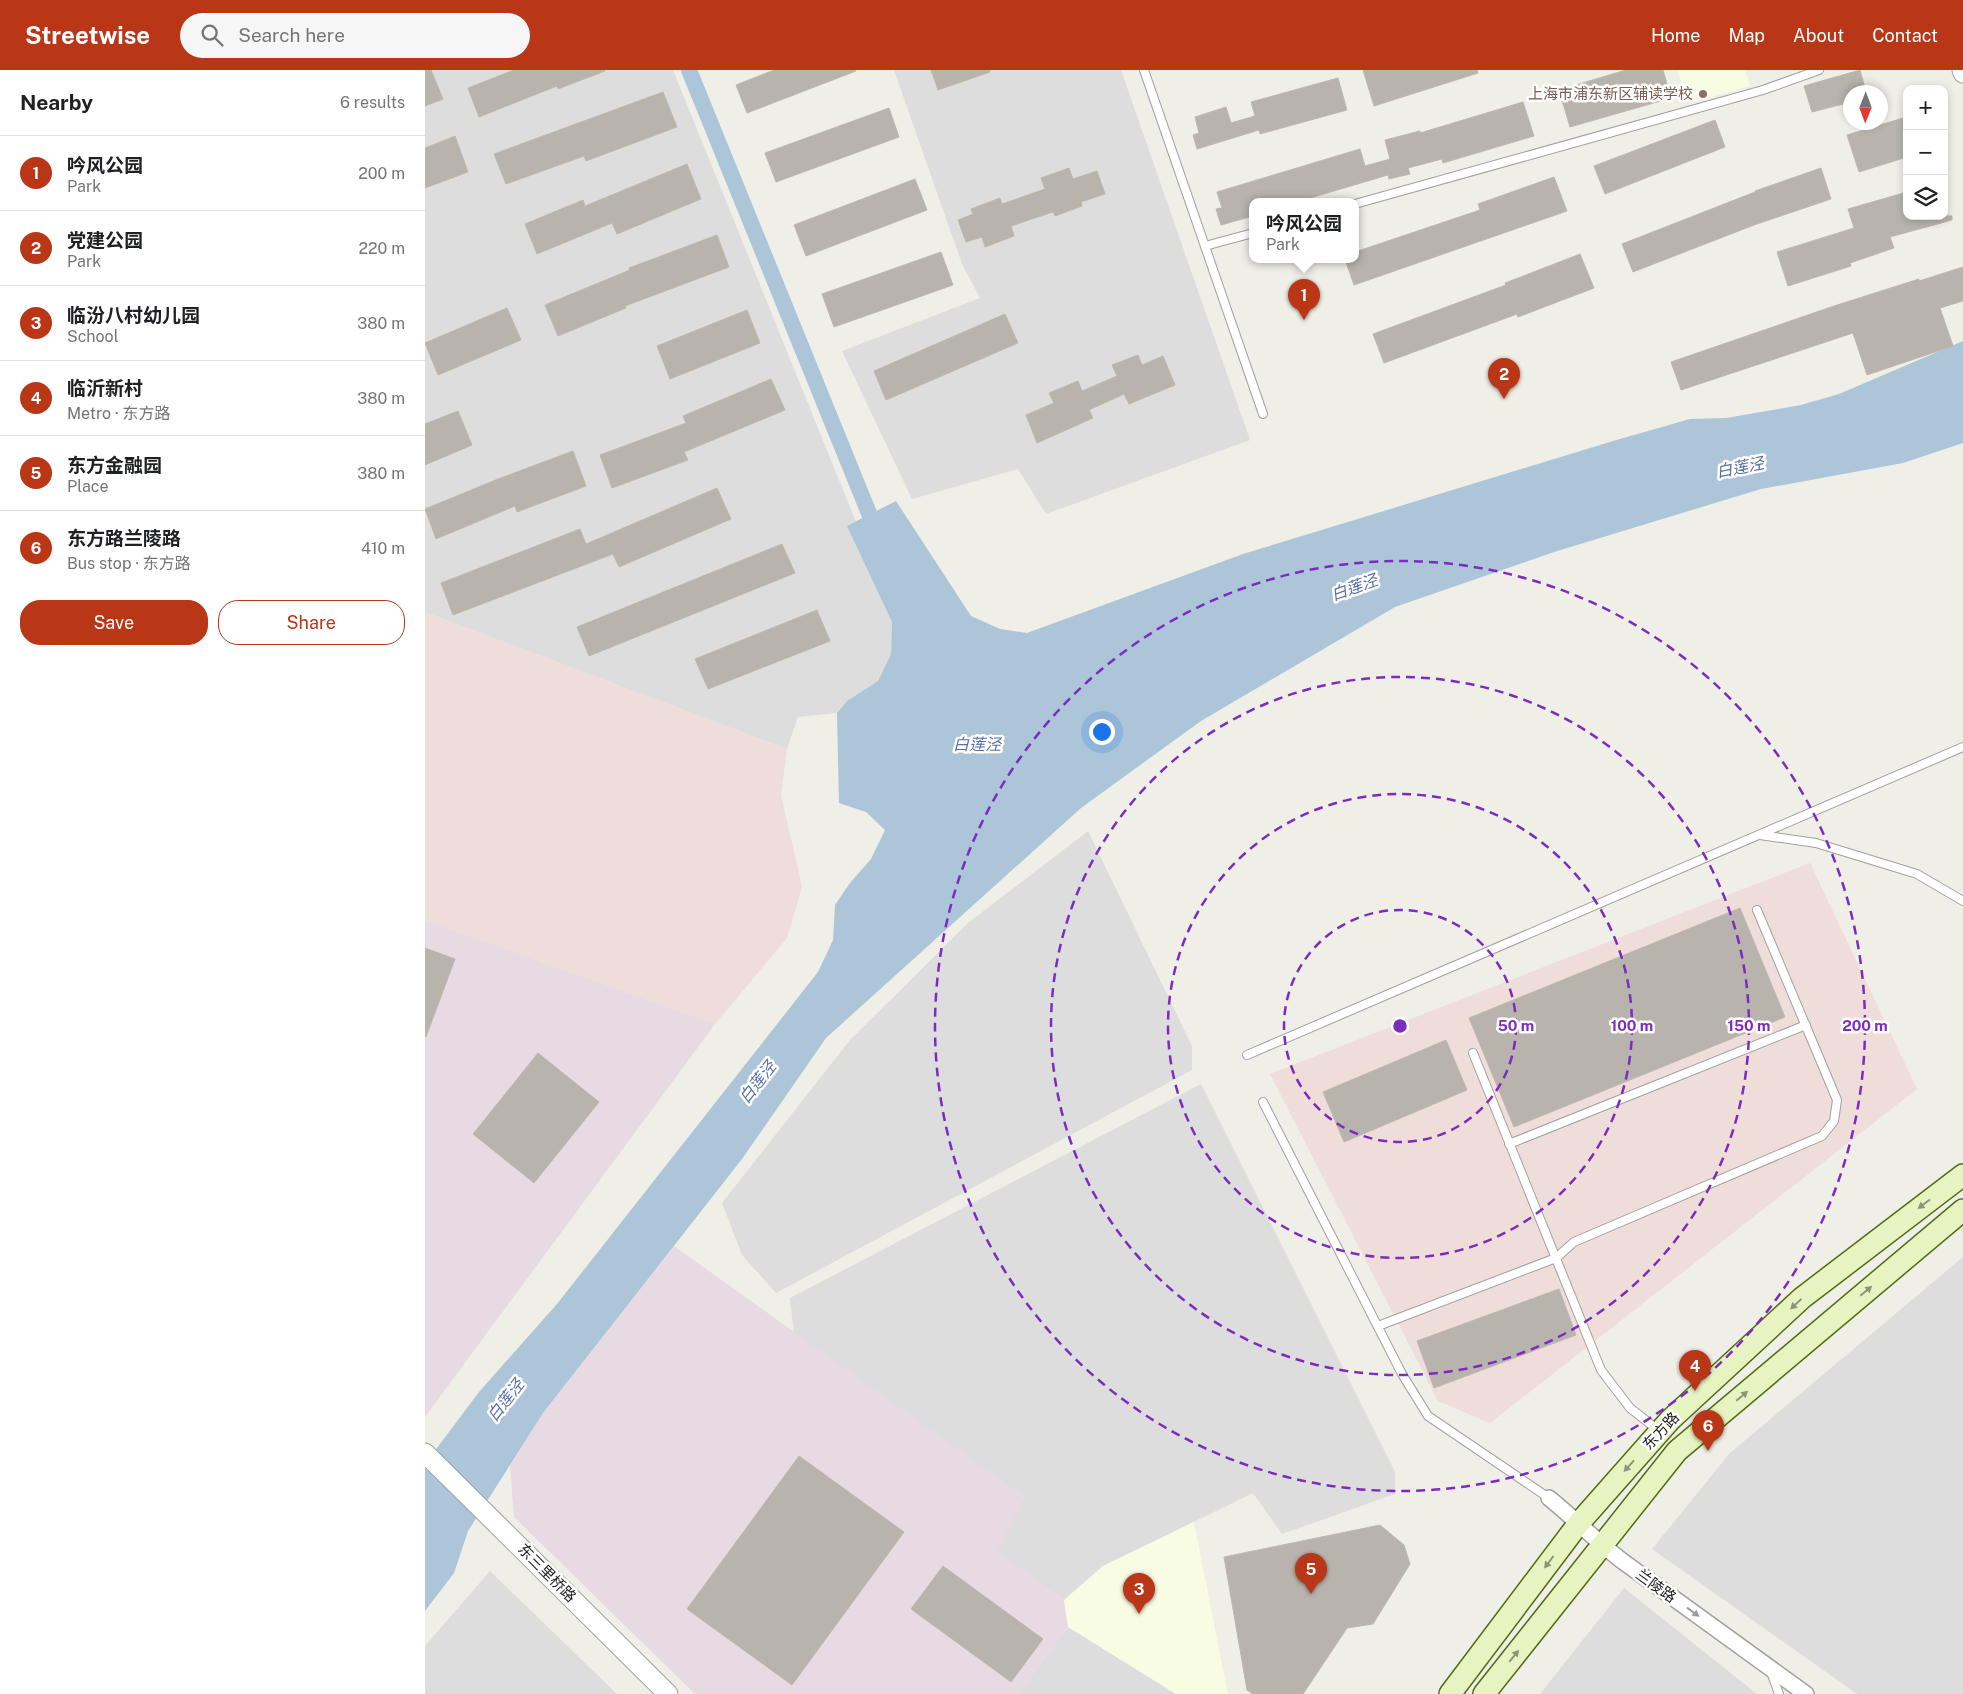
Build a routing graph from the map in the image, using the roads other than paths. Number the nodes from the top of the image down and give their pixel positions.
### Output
1 (1144, 70) edge
2 (1819, 70) edge
3 (1359, 203) edge
4 (1249, 234) edge
5 (1205, 246) junction
6 (1263, 414) dead end
7 (1963, 747) edge
8 (1758, 835) junction
9 (1963, 901) edge
10 (1757, 910) dead end
11 (1805, 1025) junction
12 (1473, 1053) dead end
13 (1247, 1055) dead end
14 (1263, 1102) dead end
15 (1509, 1144) junction
16 (1963, 1175) edge
17 (1963, 1210) edge
18 (1556, 1258) junction
19 (1378, 1326) junction
20 (1659, 1432) junction
21 (425, 1452) edge
22 (1549, 1498) joint
23 (1579, 1523) junction
24 (1603, 1546) junction
25 (1769, 1668) junction
26 (668, 1694) edge
27 (1450, 1694) edge
28 (1484, 1694) edge
29 (1779, 1694) edge
30 (1806, 1694) edge

1 - 5 lane
2 - 3 lane
4 - 5 lane
5 - 6 lane
7 - 8 lane
8 - 9 lane
8 - 13 lane
10 - 11 lane
11 - 15 lane
11 - 18 lane
12 - 15 lane
14 - 19 lane
15 - 18 lane
16 -> 20 main road, 东方路
24 -> 17 main road, 东方路
18 - 19 lane
18 - 20 lane
19 - 22 lane
20 -> 23 main road, 东方路
21 - 26 street, 东三里桥路
22 - 23 street, 兰陵路
23 - 24 street, 兰陵路
23 -> 27 main road, 东方路
24 -> 25 street, 兰陵路
28 -> 24 main road, 东方路
25 - 29 lane
25 - 30 street, 兰陵路

